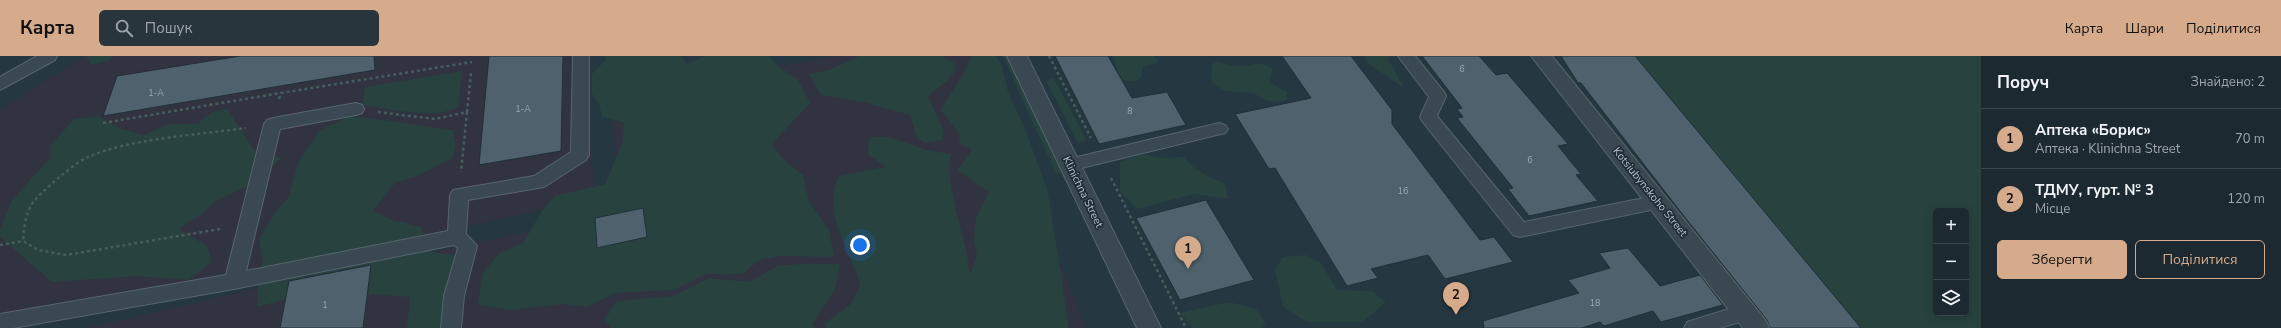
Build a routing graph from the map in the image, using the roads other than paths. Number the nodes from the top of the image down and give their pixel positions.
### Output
1 (49, 56) edge
2 (581, 56) edge
3 (1017, 56) edge
4 (1406, 56) edge
5 (1541, 56) edge
6 (0, 84) edge
7 (356, 110) road end
8 (1219, 130) dead end
9 (1070, 165) junction
10 (1659, 202) junction
11 (457, 236) junction
12 (234, 281) junction
13 (1751, 320) edge
14 (0, 322) edge
15 (451, 328) edge
16 (1149, 328) edge
17 (1694, 328) edge

1 - 6 lane
2 - 11 lane
3 - 9 street, Klinichna Street
4 - 10 lane
5 - 10 street, Kotsiubynskoho Street
7 - 12 lane
8 - 9 lane
9 - 16 street, Klinichna Street
10 - 13 street, Kotsiubynskoho Street
11 - 12 lane
11 - 15 lane
12 - 14 lane
13 - 17 lane

